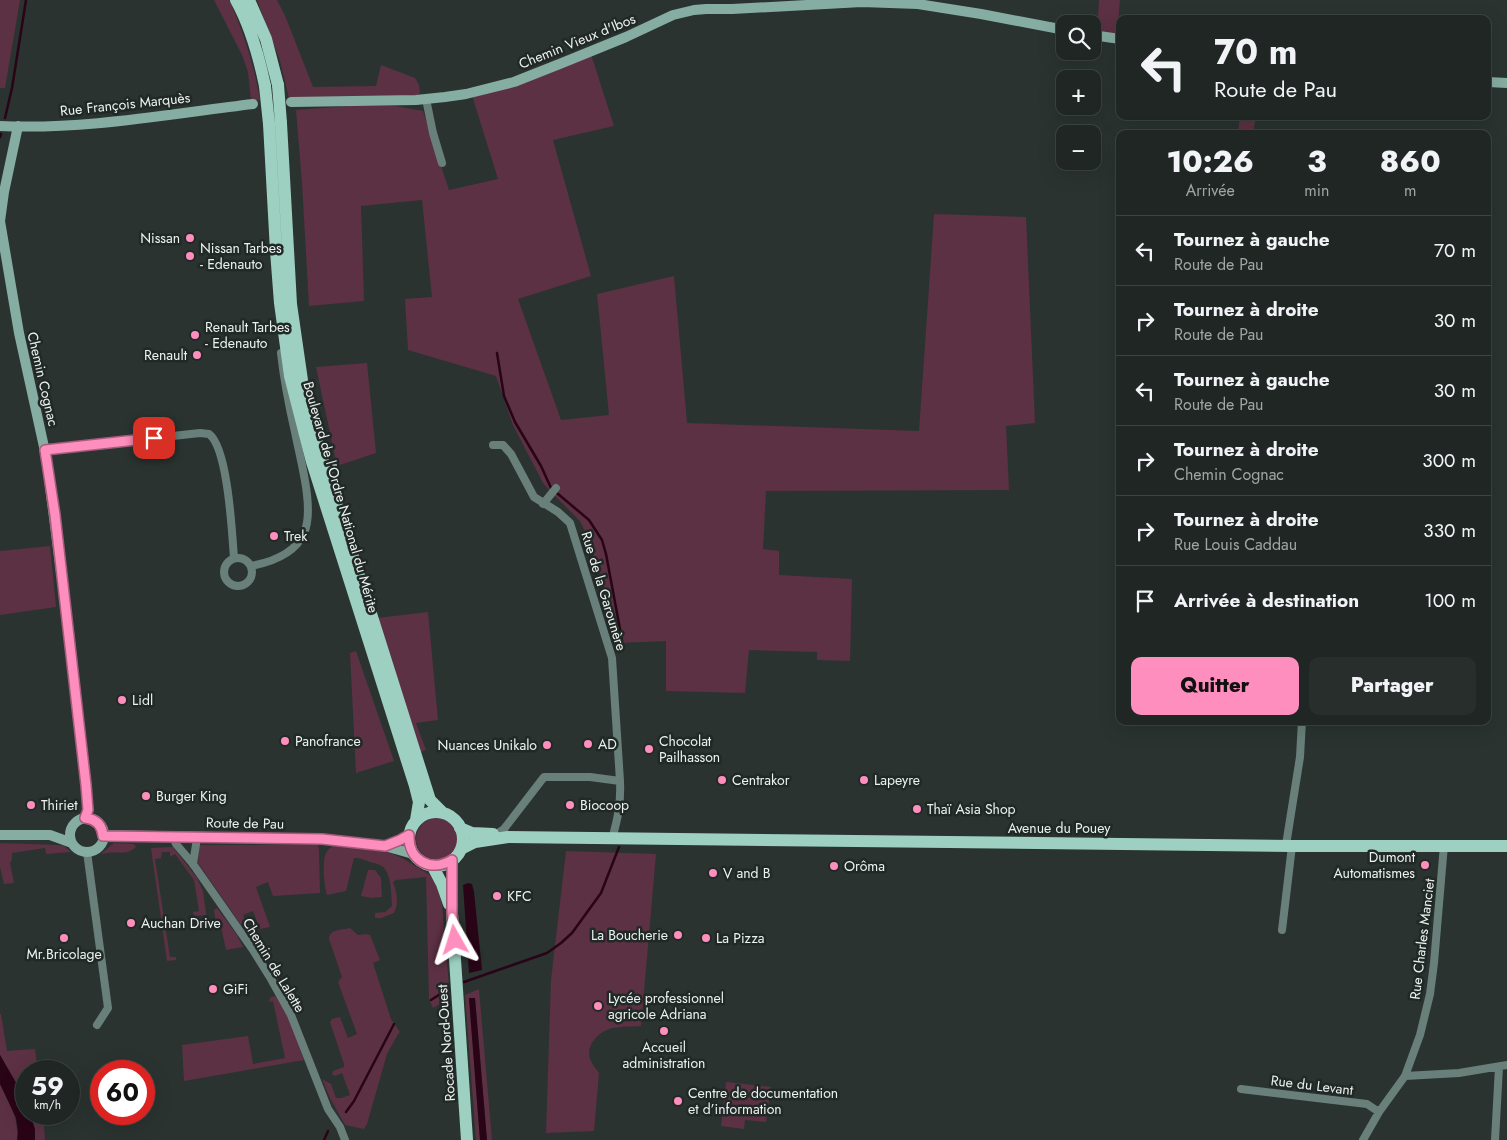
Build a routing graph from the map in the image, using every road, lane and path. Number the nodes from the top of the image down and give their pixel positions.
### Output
1 (236, 0) edge
2 (249, 0) edge
3 (1056, 28) edge
4 (1101, 36) edge
5 (1116, 38) edge
6 (1491, 82) edge
7 (1507, 82) edge
8 (426, 99) junction
9 (291, 102) dead end
10 (253, 104) dead end
11 (275, 123) junction
12 (0, 126) edge
13 (18, 126) junction
14 (442, 163) dead end
15 (280, 304) junction
16 (493, 445) dead end
17 (45, 450) junction
18 (554, 490) dead end
19 (543, 504) junction
20 (234, 558) junction
21 (251, 566) junction
22 (1302, 725) edge
23 (620, 781) junction
24 (443, 813) junction
25 (85, 818) junction
26 (416, 820) junction
27 (72, 827) junction
28 (460, 828) junction
29 (0, 835) edge
30 (50, 835) junction
31 (409, 835) junction
32 (495, 835) junction
33 (103, 836) junction
34 (173, 837) junction
35 (508, 837) junction
36 (197, 838) junction
37 (612, 839) junction
38 (72, 843) junction
39 (1289, 845) junction
40 (1444, 845) junction
41 (385, 846) junction
42 (1507, 846) edge
43 (461, 849) junction
44 (86, 852) junction
45 (413, 854) junction
46 (452, 860) junction
47 (193, 864) junction
48 (432, 865) junction
49 (452, 914) junction
50 (1282, 930) dead end
51 (97, 1024) dead end
52 (1503, 1066) edge
53 (1404, 1076) junction
54 (1241, 1089) dead end
55 (1379, 1112) junction
56 (345, 1140) edge
57 (467, 1140) edge
58 (1363, 1140) edge
59 (1495, 1140) edge

1 - 11 main road, Boulevard de l'Ordre National du Mérite, bridge
2 - 11 main road, Boulevard de l'Ordre National du Mérite, bridge
3 - 8 street, Chemin Vieux d'Ibos
4 - 5 street
6 - 7 street
8 - 9 street
8 - 14 street
10 - 13 street, Rue François Marquès
11 - 15 main road, Boulevard de l'Ordre National du Mérite
11 - 24 main road, Boulevard de l'Ordre National du Mérite
12 - 13 street, Rue François Marquès
13 - 17 street, Chemin Cognac
15 - 21 street
15 - 26 main road, Boulevard de l'Ordre National du Mérite
16 - 19 street, Rue de la Garounère
17 - 20 street
17 - 25 street, Chemin Cognac
18 - 19 street
19 - 23 street, Rue de la Garounère
20 - 21 street
20 - 21 street
22 - 39 street
23 - 32 street
23 - 37 street, Rue de la Garounère
24 - 26 main road
24 - 28 main road
25 - 27 street
25 - 33 street
26 - 31 main road
27 - 30 street
27 - 38 street
28 - 32 main road
28 - 43 main road
29 - 30 street
30 - 38 street
31 - 41 street
31 - 45 main road
32 - 35 main road
33 - 34 street, Route de Pau
33 - 44 street
34 - 36 street, Route de Pau
34 - 47 street, Chemin de Lalette
35 - 37 main road
35 - 43 main road
36 - 41 street, Route de Pau
36 - 47 street
37 - 39 main road, Avenue du Pouey
38 - 44 street
39 - 40 main road, Avenue du Pouey
39 - 50 street
40 - 42 main road, Avenue du Pouey
40 - 53 street, Rue Charles Manciet
41 - 45 street, Route de Pau
43 - 46 main road
44 - 51 street
45 - 48 main road, Route de Pau
46 - 48 main road
46 - 49 main road, Rocade Nord-Ouest
47 - 56 street, Chemin de Lalette
48 - 49 main road, Rocade Nord-Ouest
49 - 57 main road, Rocade Nord-Ouest
52 - 53 street
52 - 59 street
53 - 55 street, Rue Charles Manciet
54 - 55 street, Rue du Levant
55 - 58 street, Rue Charles Manciet

